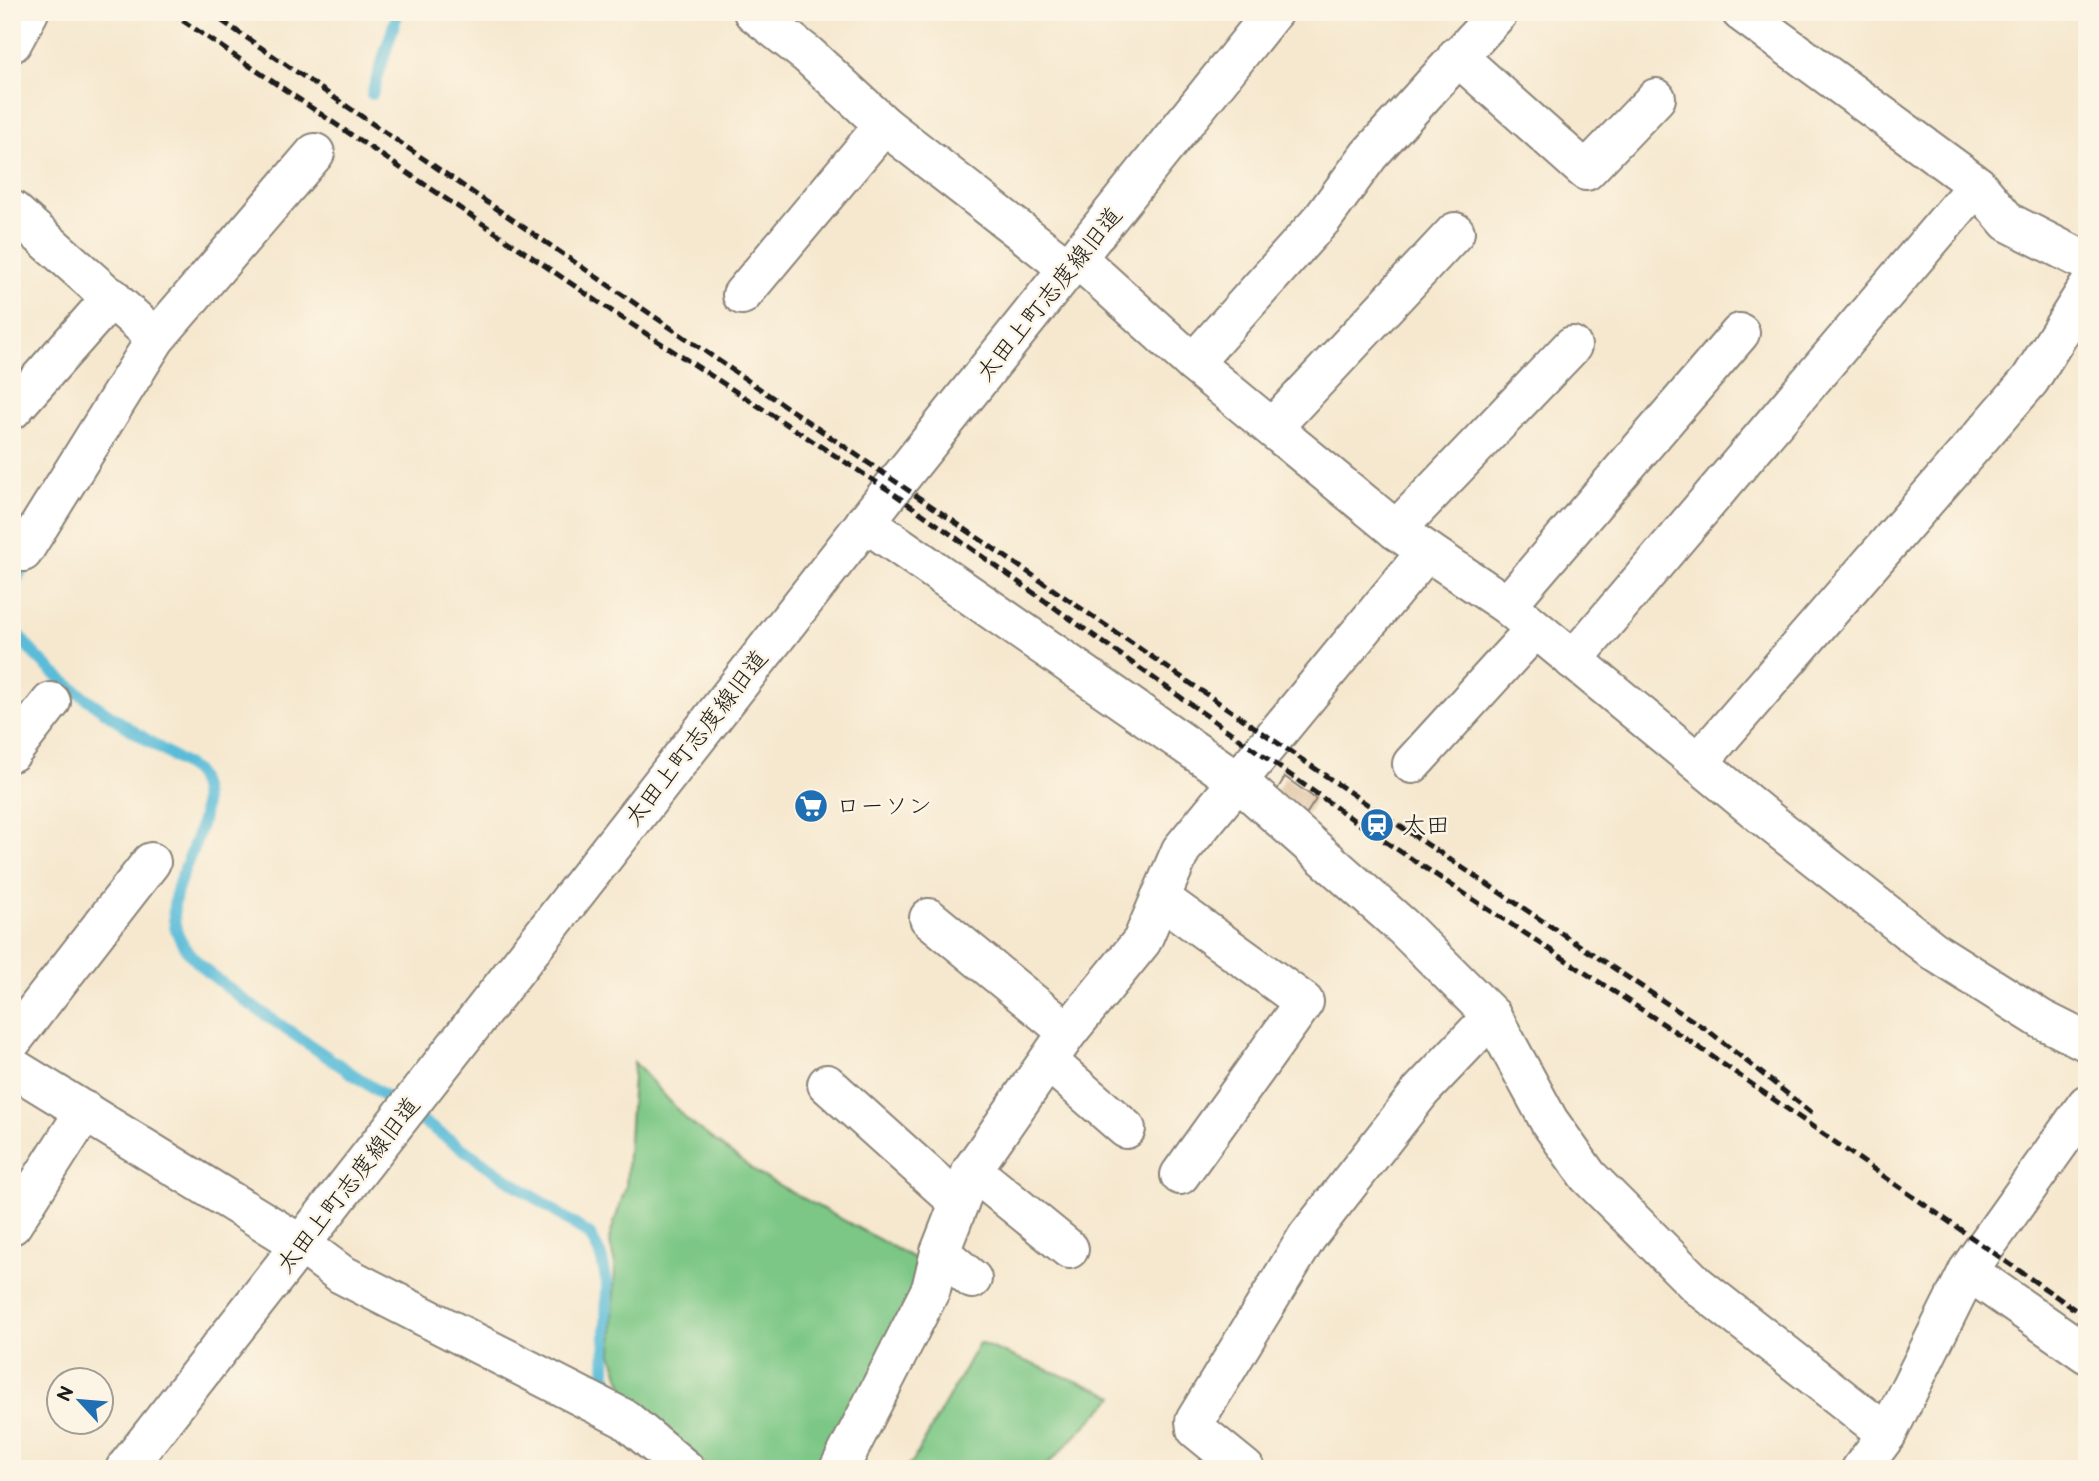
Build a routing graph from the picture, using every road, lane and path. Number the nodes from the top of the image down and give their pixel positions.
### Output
1 (29, 12) edge
2 (753, 12) edge
3 (1273, 12) edge
4 (1499, 12) edge
5 (1741, 12) edge
6 (12, 43) edge
7 (1457, 55) junction
8 (1656, 98) dead end
9 (884, 125) junction
10 (315, 152) dead end
11 (1977, 185) junction
12 (12, 210) edge
13 (1455, 232) dead end
14 (2087, 262) edge
15 (1073, 264) junction
16 (2087, 289) edge
17 (742, 295) dead end
18 (112, 297) junction
19 (1740, 333) dead end
20 (156, 338) junction
21 (1572, 346) dead end
22 (1194, 363) junction
23 (12, 410) edge
24 (1273, 427) junction
25 (865, 522) junction
26 (1412, 541) junction
27 (23, 552) dead end
28 (1521, 617) junction
29 (1573, 660) junction
30 (51, 702) dead end
31 (12, 752) edge
32 (1699, 762) junction
33 (1412, 764) dead end
34 (1238, 781) junction
35 (150, 862) dead end
36 (1160, 898) junction
37 (929, 918) dead end
38 (1492, 1016) junction
39 (12, 1041) edge
40 (2087, 1042) edge
41 (1059, 1047) junction
42 (12, 1067) edge
43 (827, 1084) dead end
44 (2087, 1104) edge
45 (85, 1111) junction
46 (1126, 1129) dead end
47 (1180, 1175) dead end
48 (966, 1186) junction
49 (12, 1225) edge
50 (302, 1245) junction
51 (1069, 1249) dead end
52 (940, 1252) junction
53 (1968, 1271) junction
54 (972, 1279) dead end
55 (2087, 1354) edge
56 (1887, 1434) junction
57 (125, 1469) edge
58 (685, 1469) edge
59 (839, 1469) edge
60 (1245, 1469) edge
61 (1861, 1469) edge

1 - 6 street
2 - 9 street
3 - 15 street, 太田上町志度線旧道
4 - 7 street
5 - 11 street
7 - 8 street
7 - 22 street
9 - 15 street
9 - 17 street
10 - 20 street
11 - 14 street
11 - 29 street
12 - 18 street
13 - 24 street
15 - 22 street
15 - 25 street, 太田上町志度線旧道
16 - 32 street
18 - 20 street
18 - 23 street
19 - 28 street
20 - 27 street
21 - 26 street
22 - 24 street
24 - 26 street
25 - 34 street
25 - 50 street, 太田上町志度線旧道
26 - 28 street
26 - 34 street
28 - 29 street
28 - 33 street
29 - 32 street
30 - 31 street
32 - 40 street
34 - 36 street
34 - 38 street
35 - 39 street
36 - 41 street
36 - 47 street
37 - 41 street
38 - 56 street
38 - 60 street
41 - 46 street
41 - 48 street
42 - 45 street
43 - 48 street
44 - 53 street
45 - 49 street
45 - 50 street
48 - 51 street
48 - 52 street
50 - 57 street, 太田上町志度線旧道
50 - 58 street
52 - 54 street
52 - 59 street
53 - 55 street
53 - 56 street
56 - 61 street

